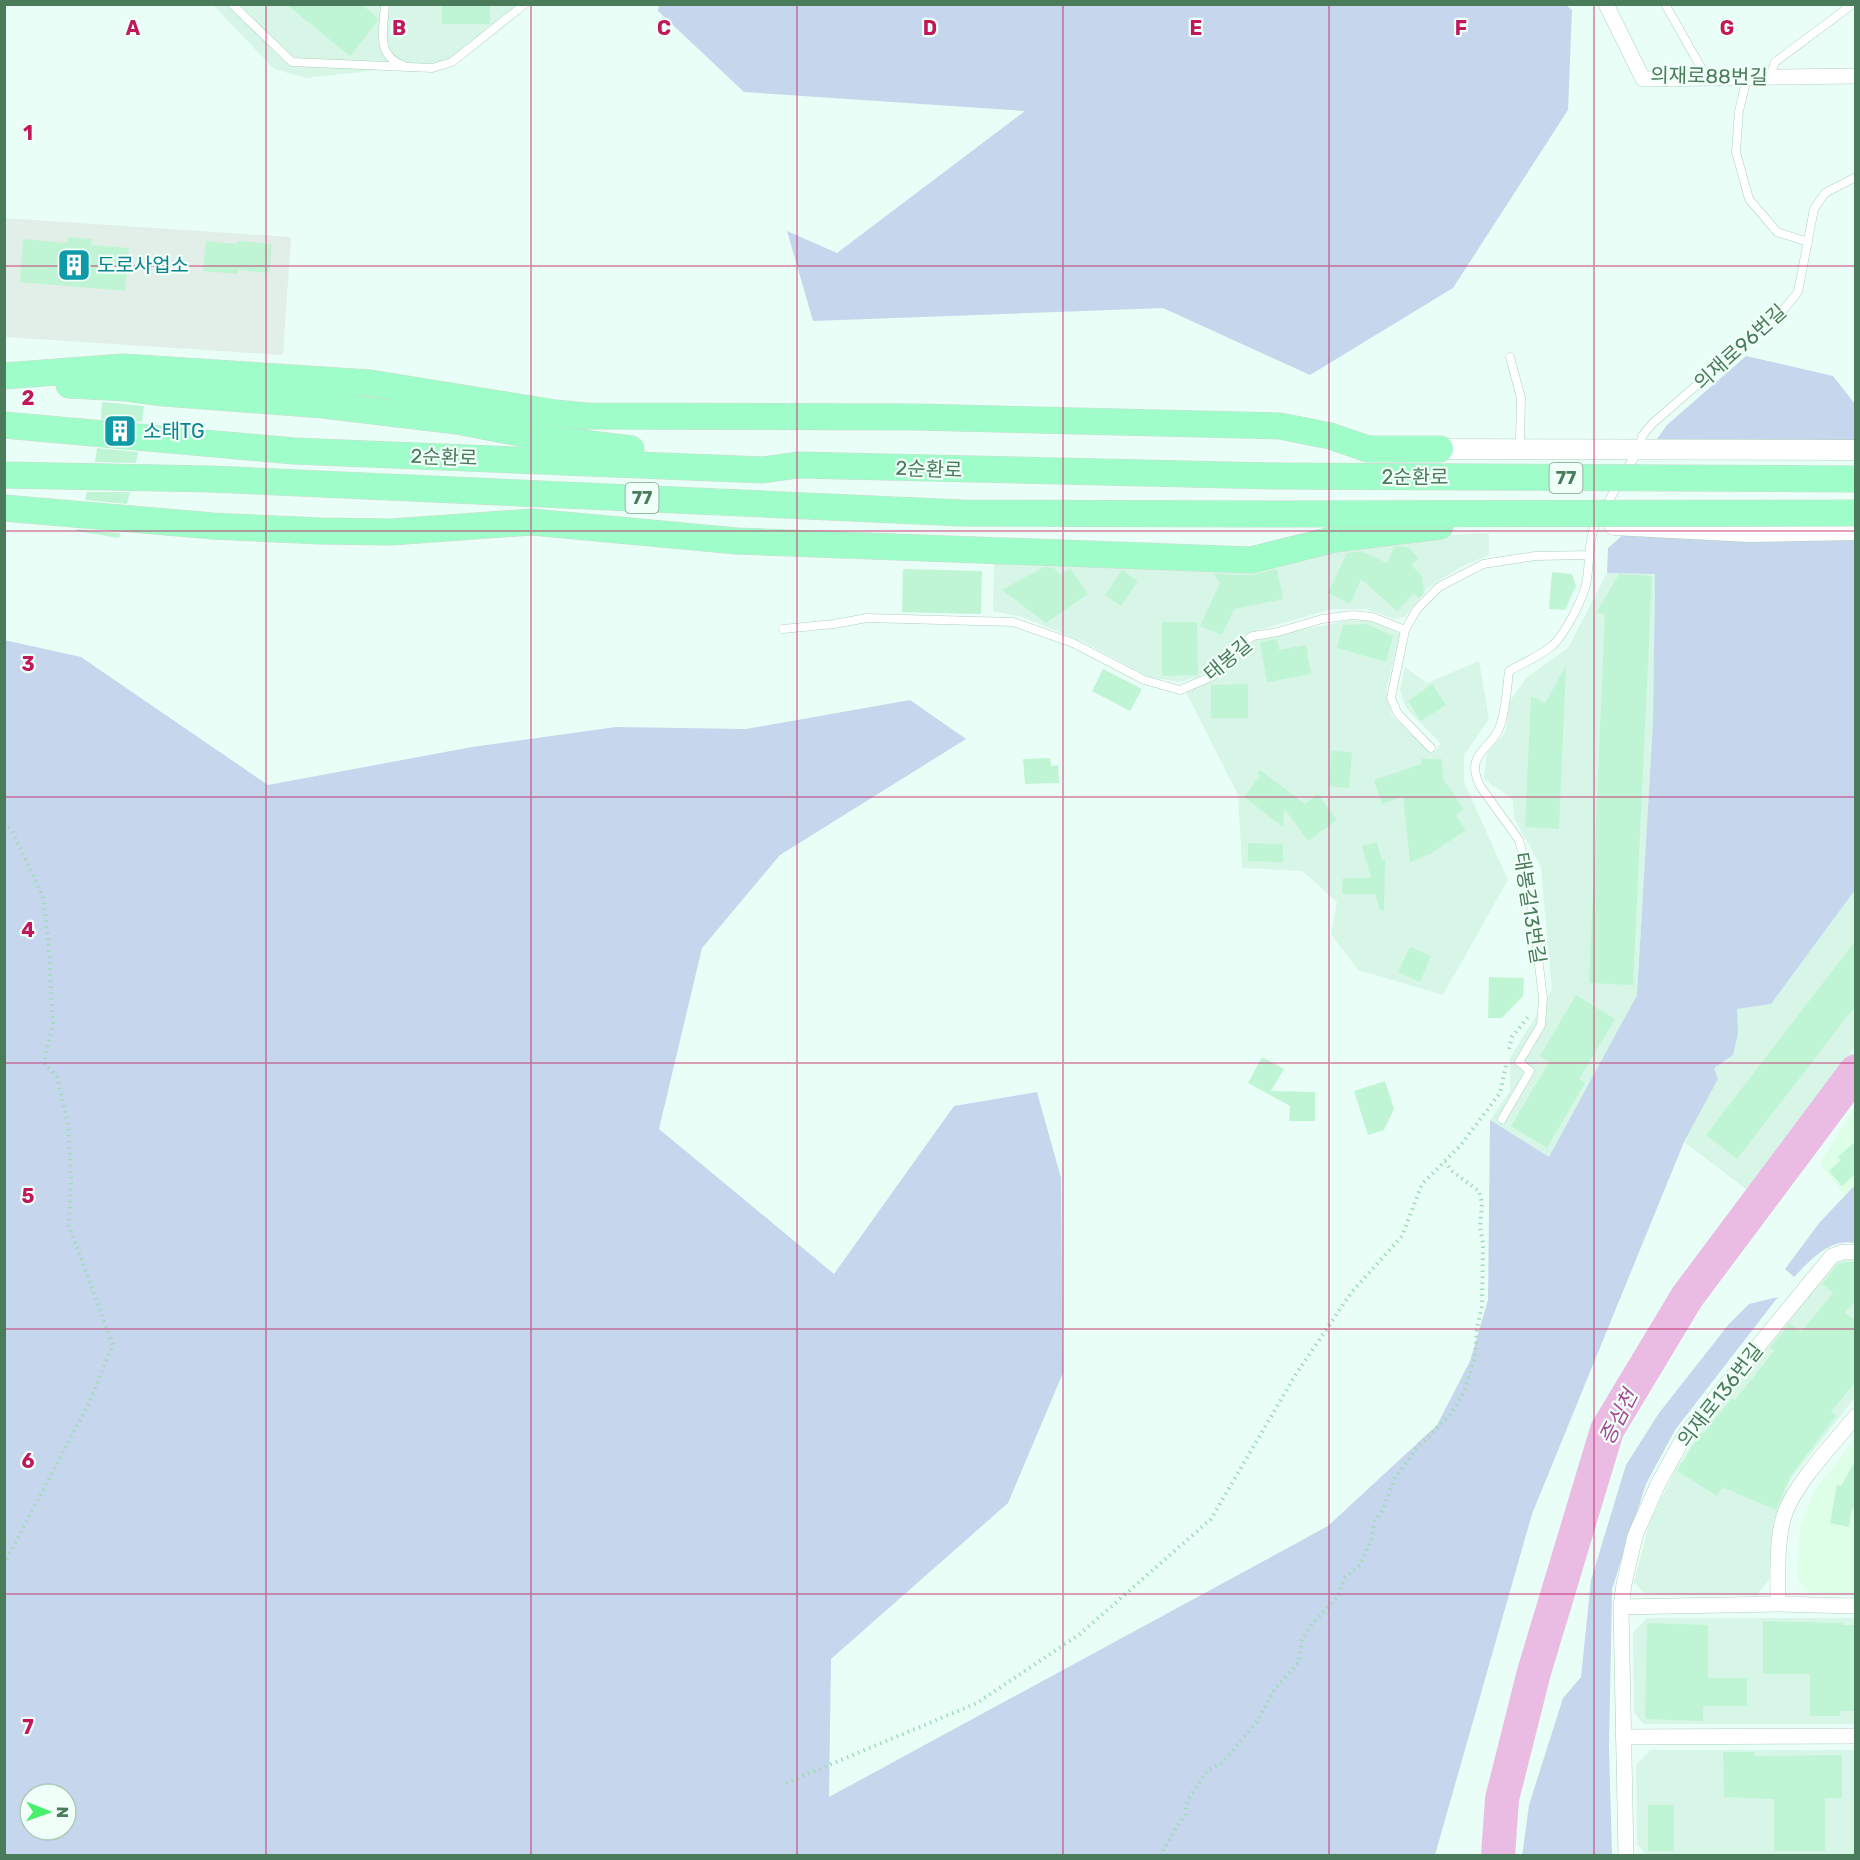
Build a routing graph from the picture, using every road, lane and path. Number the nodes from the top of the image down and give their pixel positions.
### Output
1 (232, 4) edge
2 (385, 4) edge
3 (525, 4) edge
4 (1606, 4) edge
5 (1665, 4) edge
6 (1853, 4) edge
7 (409, 68) junction
8 (1856, 76) edge
9 (1747, 78) junction
10 (1769, 78) junction
11 (1707, 79) junction
12 (1856, 177) edge
13 (1808, 242) junction
14 (1510, 357) dead end
15 (4, 378) edge
16 (4, 425) edge
17 (1487, 440) dead end
18 (1520, 440) junction
19 (1542, 440) dead end
20 (1636, 443) junction
21 (1440, 449) joint
22 (1856, 450) edge
23 (798, 465) junction
24 (4, 475) edge
25 (1856, 480) edge
26 (4, 508) edge
27 (1856, 513) edge
28 (1595, 524) junction
29 (1440, 526) joint
30 (1856, 530) edge
31 (1589, 555) junction
32 (783, 629) dead end
33 (1405, 630) junction
34 (1431, 748) dead end
35 (4, 823) edge
36 (1543, 998) junction
37 (1502, 1119) dead end
38 (1444, 1162) junction
39 (1856, 1252) edge
40 (1856, 1416) edge
41 (4, 1564) edge
42 (1778, 1604) junction
43 (1856, 1606) edge
44 (1621, 1607) junction
45 (1856, 1736) edge
46 (1623, 1737) junction
47 (786, 1783) dead end
48 (1160, 1856) edge
49 (1626, 1856) edge

1 - 7 lane
2 - 7 lane
3 - 7 lane
4 - 11 street, 의재로88번길
5 - 11 lane
6 - 10 lane
8 - 10 street, 의재로88번길
9 - 10 street, 의재로88번길
9 - 11 street, 의재로88번길
9 - 13 lane
12 - 13 lane, 의재로96번길
13 - 20 lane, 의재로96번길
14 - 18 lane
15 - 21 highway
15 - 23 highway, 77
16 - 23 highway, 2순환로 / 77
17 - 18 lane
18 - 19 lane
20 - 21 street
20 - 22 street
20 - 28 lane, 의재로96번길
23 - 25 highway, 2순환로 / 77, bridge
24 - 27 highway, 2순환로 / 77, bridge
26 - 29 highway
28 - 29 street
28 - 30 street
28 - 31 lane
31 - 33 lane
31 - 36 lane, 태봉길13번길
32 - 33 lane, 태봉길
33 - 34 lane
35 - 41 path
36 - 37 lane, 태봉길13번길
36 - 38 path
38 - 47 path
38 - 48 path
39 - 44 street, 의재로136번길
40 - 42 street
42 - 43 street
42 - 44 street
44 - 46 street, 의재로136번길
45 - 46 street
46 - 49 street, 의재로136번길

